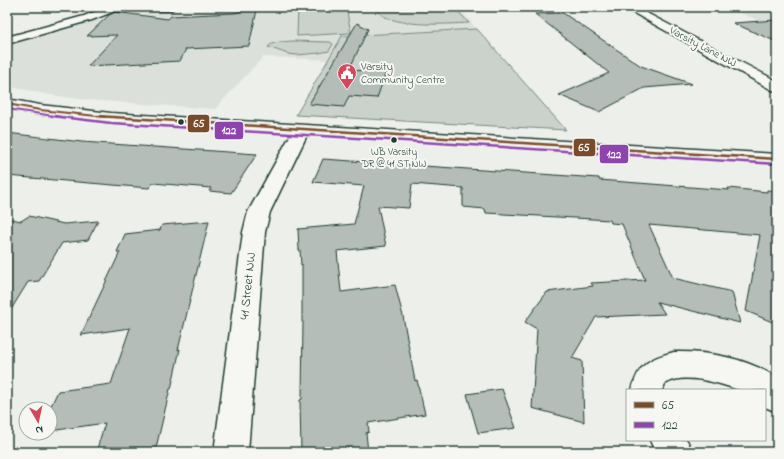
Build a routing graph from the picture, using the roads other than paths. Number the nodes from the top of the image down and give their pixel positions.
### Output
1 (171, 7) edge
2 (628, 7) edge
3 (115, 8) edge
4 (7, 41) edge
5 (777, 87) edge
6 (7, 104) edge
7 (27, 108) junction
8 (7, 118) edge
9 (301, 130) junction
10 (777, 160) edge
11 (647, 389) edge
12 (777, 397) edge
13 (668, 441) edge
14 (231, 452) edge
15 (675, 452) edge

1 - 3 street
2 - 5 street, Varsity Lane NW
3 - 4 street
6 - 7 street
7 - 8 street
7 - 9 street
9 - 10 street
9 - 14 street, 41 Street NW
11 - 12 street
13 - 15 street

